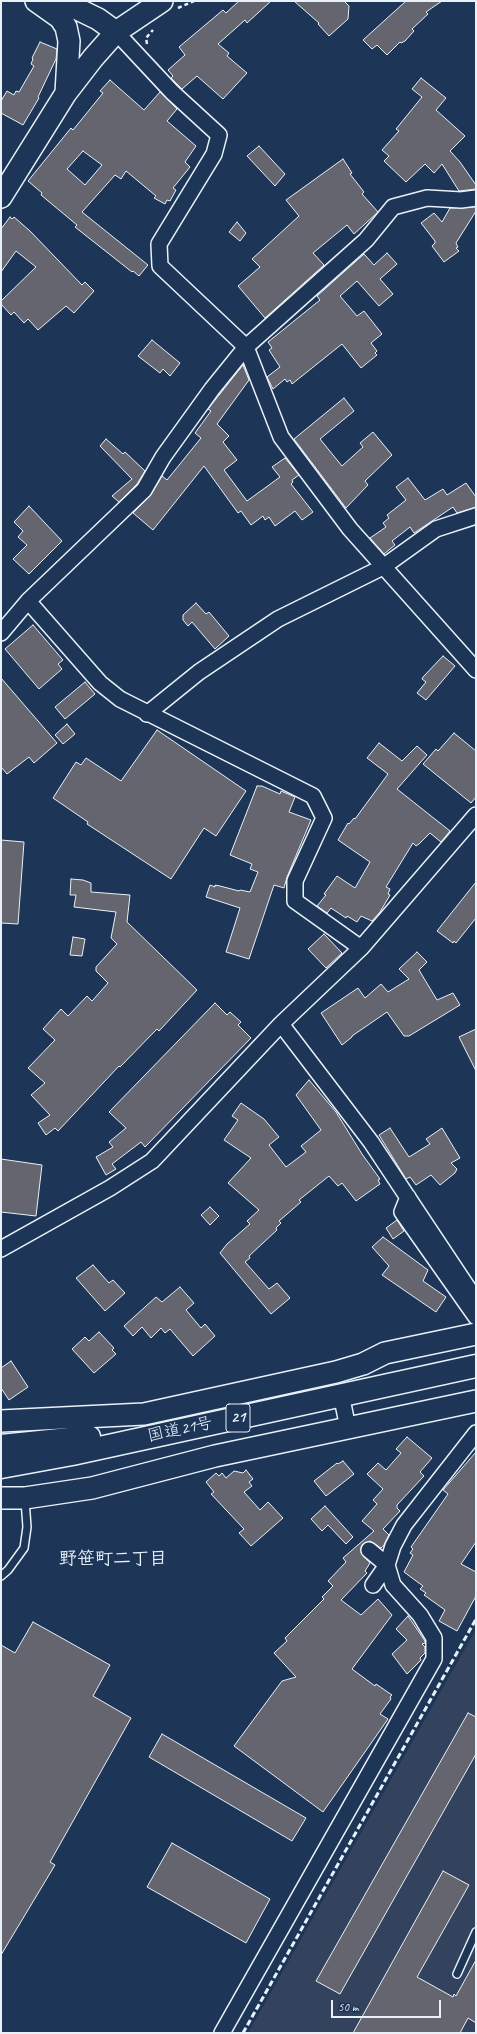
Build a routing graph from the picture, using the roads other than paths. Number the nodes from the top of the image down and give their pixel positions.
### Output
1 (36, 1) edge
2 (61, 1) edge
3 (162, 1) edge
4 (116, 32) junction
5 (66, 93) junction
6 (1, 197) edge
7 (476, 198) edge
8 (246, 347) junction
9 (476, 516) edge
10 (383, 567) junction
11 (28, 601) junction
12 (1, 633) edge
13 (476, 670) edge
14 (147, 714) junction
15 (476, 815) edge
16 (361, 948) junction
17 (281, 1024) junction
18 (408, 1197) junction
19 (1, 1250) edge
20 (476, 1300) edge
21 (476, 1317) edge
22 (476, 1334) edge
23 (474, 1362) edge
24 (342, 1399) dead end
25 (476, 1401) edge
26 (1, 1421) edge
27 (348, 1428) junction
28 (476, 1433) edge
29 (1, 1446) edge
30 (1, 1467) edge
31 (1, 1498) edge
32 (25, 1498) junction
33 (369, 1550) dead end
34 (387, 1565) junction
35 (1, 1576) edge
36 (373, 1585) dead end
37 (476, 1932) edge
38 (457, 1974) dead end
39 (222, 2033) edge

1 - 5 street
2 - 4 street
3 - 4 street
4 - 5 street
4 - 8 street
5 - 6 street
7 - 8 street
8 - 10 street
8 - 11 street
9 - 10 street
10 - 13 street
10 - 14 street
11 - 12 street
11 - 14 street
14 - 16 street
15 - 16 street
16 - 17 street
17 - 18 street
17 - 19 street
18 - 20 street
18 - 21 street
22 - 26 street
23 - 29 highway, 国道21号 / 21
23 - 30 highway, 国道21号 / 21
24 - 27 street
25 - 27 street
27 - 32 street
28 - 34 street
31 - 32 street
32 - 35 lane
33 - 34 street
34 - 36 street
34 - 39 street
37 - 38 lane

